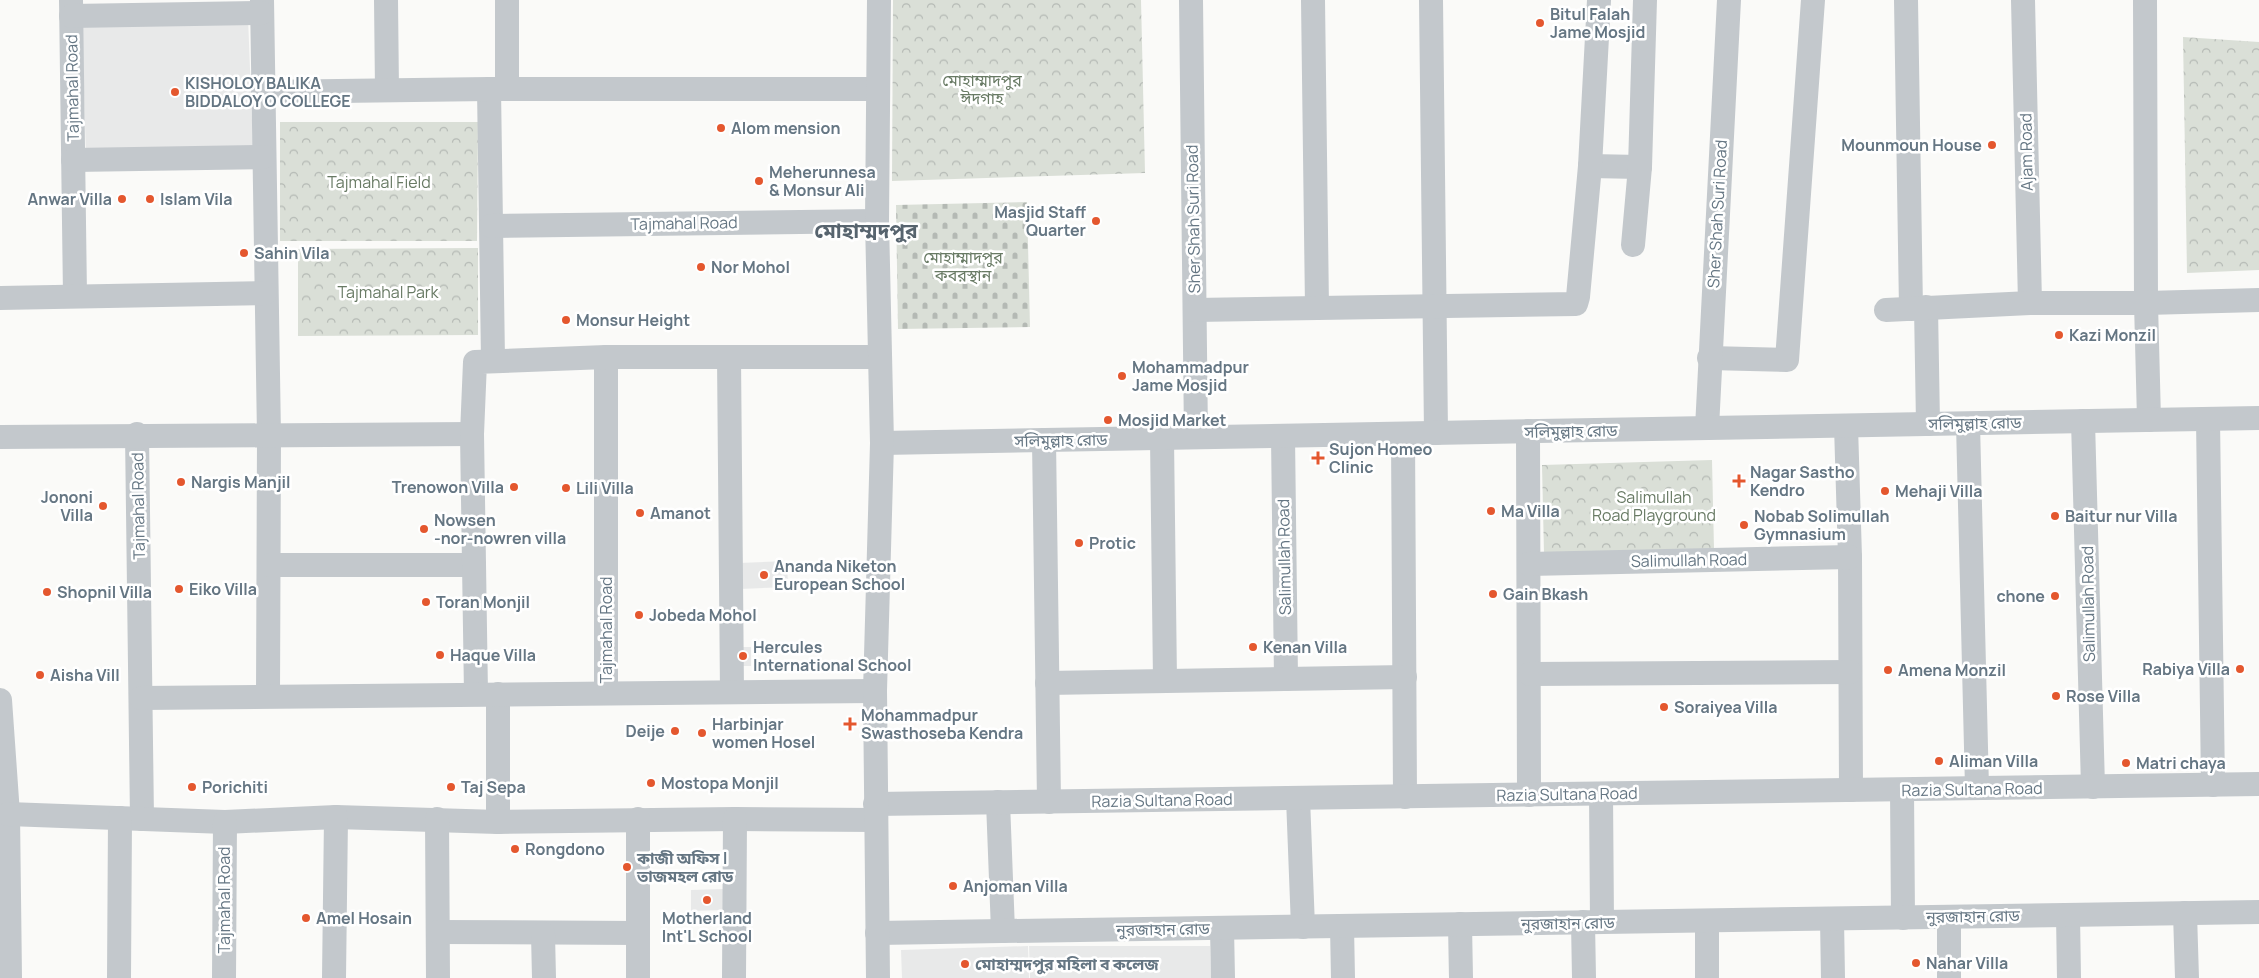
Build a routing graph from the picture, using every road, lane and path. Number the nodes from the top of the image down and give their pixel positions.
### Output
1 (386, 0) edge
2 (507, 0) edge
3 (879, 0) edge
4 (1191, 0) edge
5 (1313, 0) edge
6 (1431, 0) edge
7 (1599, 0) edge
8 (1645, 0) edge
9 (1729, 0) edge
10 (1813, 0) edge
11 (1906, 0) edge
12 (2023, 0) edge
13 (2145, 0) edge
14 (262, 6) edge
15 (132, 7) edge
16 (71, 8) edge
17 (498, 89) junction
18 (878, 89) junction
19 (387, 90) junction
20 (263, 92) junction
21 (264, 157) junction
22 (73, 160) junction
23 (1590, 166) junction
24 (1640, 168) junction
25 (877, 221) junction
26 (491, 226) junction
27 (1633, 245) dead end
28 (265, 294) junction
29 (75, 296) junction
30 (0, 298) edge
31 (2259, 300) edge
32 (2030, 303) junction
33 (2146, 303) junction
34 (1435, 306) junction
35 (1318, 308) junction
36 (1918, 308) junction
37 (1195, 310) junction
38 (1886, 310) dead end
39 (606, 357) junction
40 (880, 357) junction
41 (729, 358) junction
42 (1709, 358) junction
43 (493, 360) junction
44 (2259, 418) edge
45 (2149, 420) junction
46 (2208, 420) junction
47 (2083, 422) junction
48 (1928, 424) junction
49 (1968, 424) junction
50 (1846, 426) junction
51 (1707, 428) junction
52 (1528, 432) junction
53 (1436, 433) junction
54 (137, 434) junction
55 (472, 434) junction
56 (1403, 434) junction
57 (0, 436) edge
58 (269, 436) junction
59 (1283, 436) junction
60 (1196, 437) junction
61 (1162, 438) junction
62 (1044, 440) junction
63 (882, 443) junction
64 (1850, 557) junction
65 (1529, 564) junction
66 (269, 565) junction
67 (474, 565) junction
68 (1850, 672) junction
69 (1530, 674) junction
70 (1405, 677) junction
71 (1286, 679) junction
72 (1165, 681) junction
73 (1047, 683) junction
74 (874, 691) junction
75 (606, 692) junction
76 (732, 692) junction
77 (487, 694) junction
78 (268, 696) junction
79 (141, 698) junction
80 (0, 700) edge
81 (2259, 784) edge
82 (2213, 785) junction
83 (2093, 787) junction
84 (1977, 788) junction
85 (1851, 790) junction
86 (1902, 790) junction
87 (1601, 794) junction
88 (1529, 795) junction
89 (1405, 797) junction
90 (1298, 798) junction
91 (998, 802) junction
92 (1048, 802) junction
93 (875, 812) junction
94 (8, 814) junction
95 (131, 818) junction
96 (336, 818) junction
97 (437, 819) junction
98 (638, 819) junction
99 (735, 819) junction
100 (225, 822) junction
101 (498, 822) junction
102 (4, 845) edge
103 (2259, 912) edge
104 (2186, 913) junction
105 (2068, 915) junction
106 (1949, 917) junction
107 (1903, 918) junction
108 (1832, 919) junction
109 (1707, 921) junction
110 (1592, 922) junction
111 (1460, 924) junction
112 (1342, 926) junction
113 (1303, 927) junction
114 (1222, 928) junction
115 (1003, 931) junction
116 (438, 932) junction
117 (638, 933) junction
118 (877, 933) junction
119 (543, 934) junction
120 (10, 978) edge
121 (119, 978) edge
122 (224, 978) edge
123 (334, 978) edge
124 (438, 978) edge
125 (544, 978) edge
126 (638, 978) edge
127 (734, 978) edge
128 (878, 978) edge
129 (1223, 978) edge
130 (1343, 978) edge
131 (1461, 978) edge
132 (1584, 978) edge
133 (1708, 978) edge
134 (1833, 978) edge
135 (1949, 978) edge
136 (2069, 978) edge
137 (2187, 978) edge

1 - 19 street
2 - 17 street
3 - 18 street
4 - 37 street, Sher Shah Suri Road
5 - 35 street
6 - 34 street
7 - 23 street
8 - 24 street
9 - 42 street, Sher Shah Suri Road
10 - 42 street
11 - 36 street
12 - 32 street, Ajam Road
13 - 33 street
14 - 15 street, Tajmahal Road
14 - 20 street, Tajmahal Road
15 - 16 street, Tajmahal Road
16 - 22 street, Tajmahal Road
17 - 18 street
17 - 19 street
17 - 26 street
18 - 25 street
19 - 20 street
20 - 21 street, Tajmahal Road
21 - 22 street, Tajmahal Road
21 - 28 street, Tajmahal Road
22 - 29 street, Tajmahal Road
23 - 24 street
23 - 34 street
24 - 27 street
25 - 26 street, Tajmahal Road
25 - 40 street
26 - 43 street
28 - 29 street
28 - 58 street, Tajmahal Road
29 - 30 street
31 - 33 street
32 - 33 street
32 - 36 street
33 - 45 street
34 - 35 street
34 - 53 street
35 - 37 street
36 - 38 street
36 - 48 street
37 - 60 street, Sher Shah Suri Road
39 - 41 street
39 - 43 street
39 - 75 street, Tajmahal Road
40 - 41 street
40 - 63 street
41 - 76 street
42 - 51 street, Sher Shah Suri Road
43 - 55 street
44 - 46 street, সলিমুল্লাহ রোড
45 - 46 street, সলিমুল্লাহ রোড
45 - 47 street, সলিমুল্লাহ রোড
46 - 82 street
47 - 49 street, সলিমুল্লাহ রোড
47 - 83 street, Salimullah Road
48 - 49 street, সলিমুল্লাহ রোড
48 - 50 street, সলিমুল্লাহ রোড
49 - 84 street
50 - 51 street, সলিমুল্লাহ রোড
50 - 64 street
51 - 52 street, সলিমুল্লাহ রোড
52 - 53 street, সলিমুল্লাহ রোড
52 - 65 street
53 - 56 street, সলিমুল্লাহ রোড
54 - 57 street, Tajmahal Road
54 - 58 street, Tajmahal Road
54 - 79 street, Tajmahal Road
55 - 58 street, Tajmahal Road
55 - 67 street
56 - 59 street, সলিমুল্লাহ রোড
56 - 70 street
58 - 66 street, Tajmahal Road
59 - 60 street, সলিমুল্লাহ রোড
59 - 71 street, Salimullah Road
60 - 61 street, সলিমুল্লাহ রোড
61 - 62 street, সলিমুল্লাহ রোড
61 - 72 street
62 - 63 street, সলিমুল্লাহ রোড
62 - 73 street
63 - 74 street
64 - 65 street, Salimullah Road
64 - 68 street
65 - 69 street
66 - 67 street
66 - 78 street, Tajmahal Road
67 - 77 street
68 - 69 street
68 - 85 street
69 - 88 street
70 - 71 street
70 - 89 street
71 - 72 street
72 - 73 street
73 - 92 street
74 - 76 street, Tajmahal Road
74 - 93 street
75 - 76 street, Tajmahal Road
75 - 77 street, Tajmahal Road
77 - 78 street, Tajmahal Road
77 - 101 street
78 - 79 street, Tajmahal Road
79 - 95 street, Tajmahal Road
80 - 94 street
81 - 82 street, Razia Sultana Road
82 - 83 street, Razia Sultana Road
83 - 84 street, Razia Sultana Road
84 - 86 street, Razia Sultana Road
85 - 86 street, Razia Sultana Road
85 - 87 street, Razia Sultana Road
86 - 107 street
87 - 88 street, Razia Sultana Road
87 - 110 street
88 - 89 street, Razia Sultana Road
89 - 90 street, Razia Sultana Road
90 - 92 street, Razia Sultana Road
90 - 113 street
91 - 92 street, Razia Sultana Road
91 - 93 street, Razia Sultana Road
91 - 115 street
93 - 99 street
93 - 118 street
94 - 95 street
94 - 102 street
95 - 100 street
95 - 121 street, Tajmahal Road
96 - 97 street
96 - 100 street
96 - 123 street
97 - 101 street
97 - 116 street
98 - 99 street
98 - 101 street
98 - 117 street
99 - 127 street
100 - 122 street, Tajmahal Road
102 - 120 street
103 - 104 street, নুরজাহান রোড
104 - 105 street, নুরজাহান রোড
104 - 137 street
105 - 106 street, নুরজাহান রোড
105 - 136 street
106 - 107 street, নুরজাহান রোড
106 - 135 street
107 - 108 street, নুরজাহান রোড
108 - 109 street, নুরজাহান রোড
108 - 134 street
109 - 110 street, নুরজাহান রোড
109 - 133 street
110 - 111 street, নুরজাহান রোড
110 - 132 street
111 - 112 street, নুরজাহান রোড
111 - 131 street
112 - 113 street, নুরজাহান রোড
112 - 130 street
113 - 114 street, নুরজাহান রোড
114 - 115 street, নুরজাহান রোড
114 - 129 street
115 - 118 street, নুরজাহান রোড
116 - 119 street
116 - 124 street
117 - 119 street
117 - 126 street
118 - 128 street
119 - 125 street

